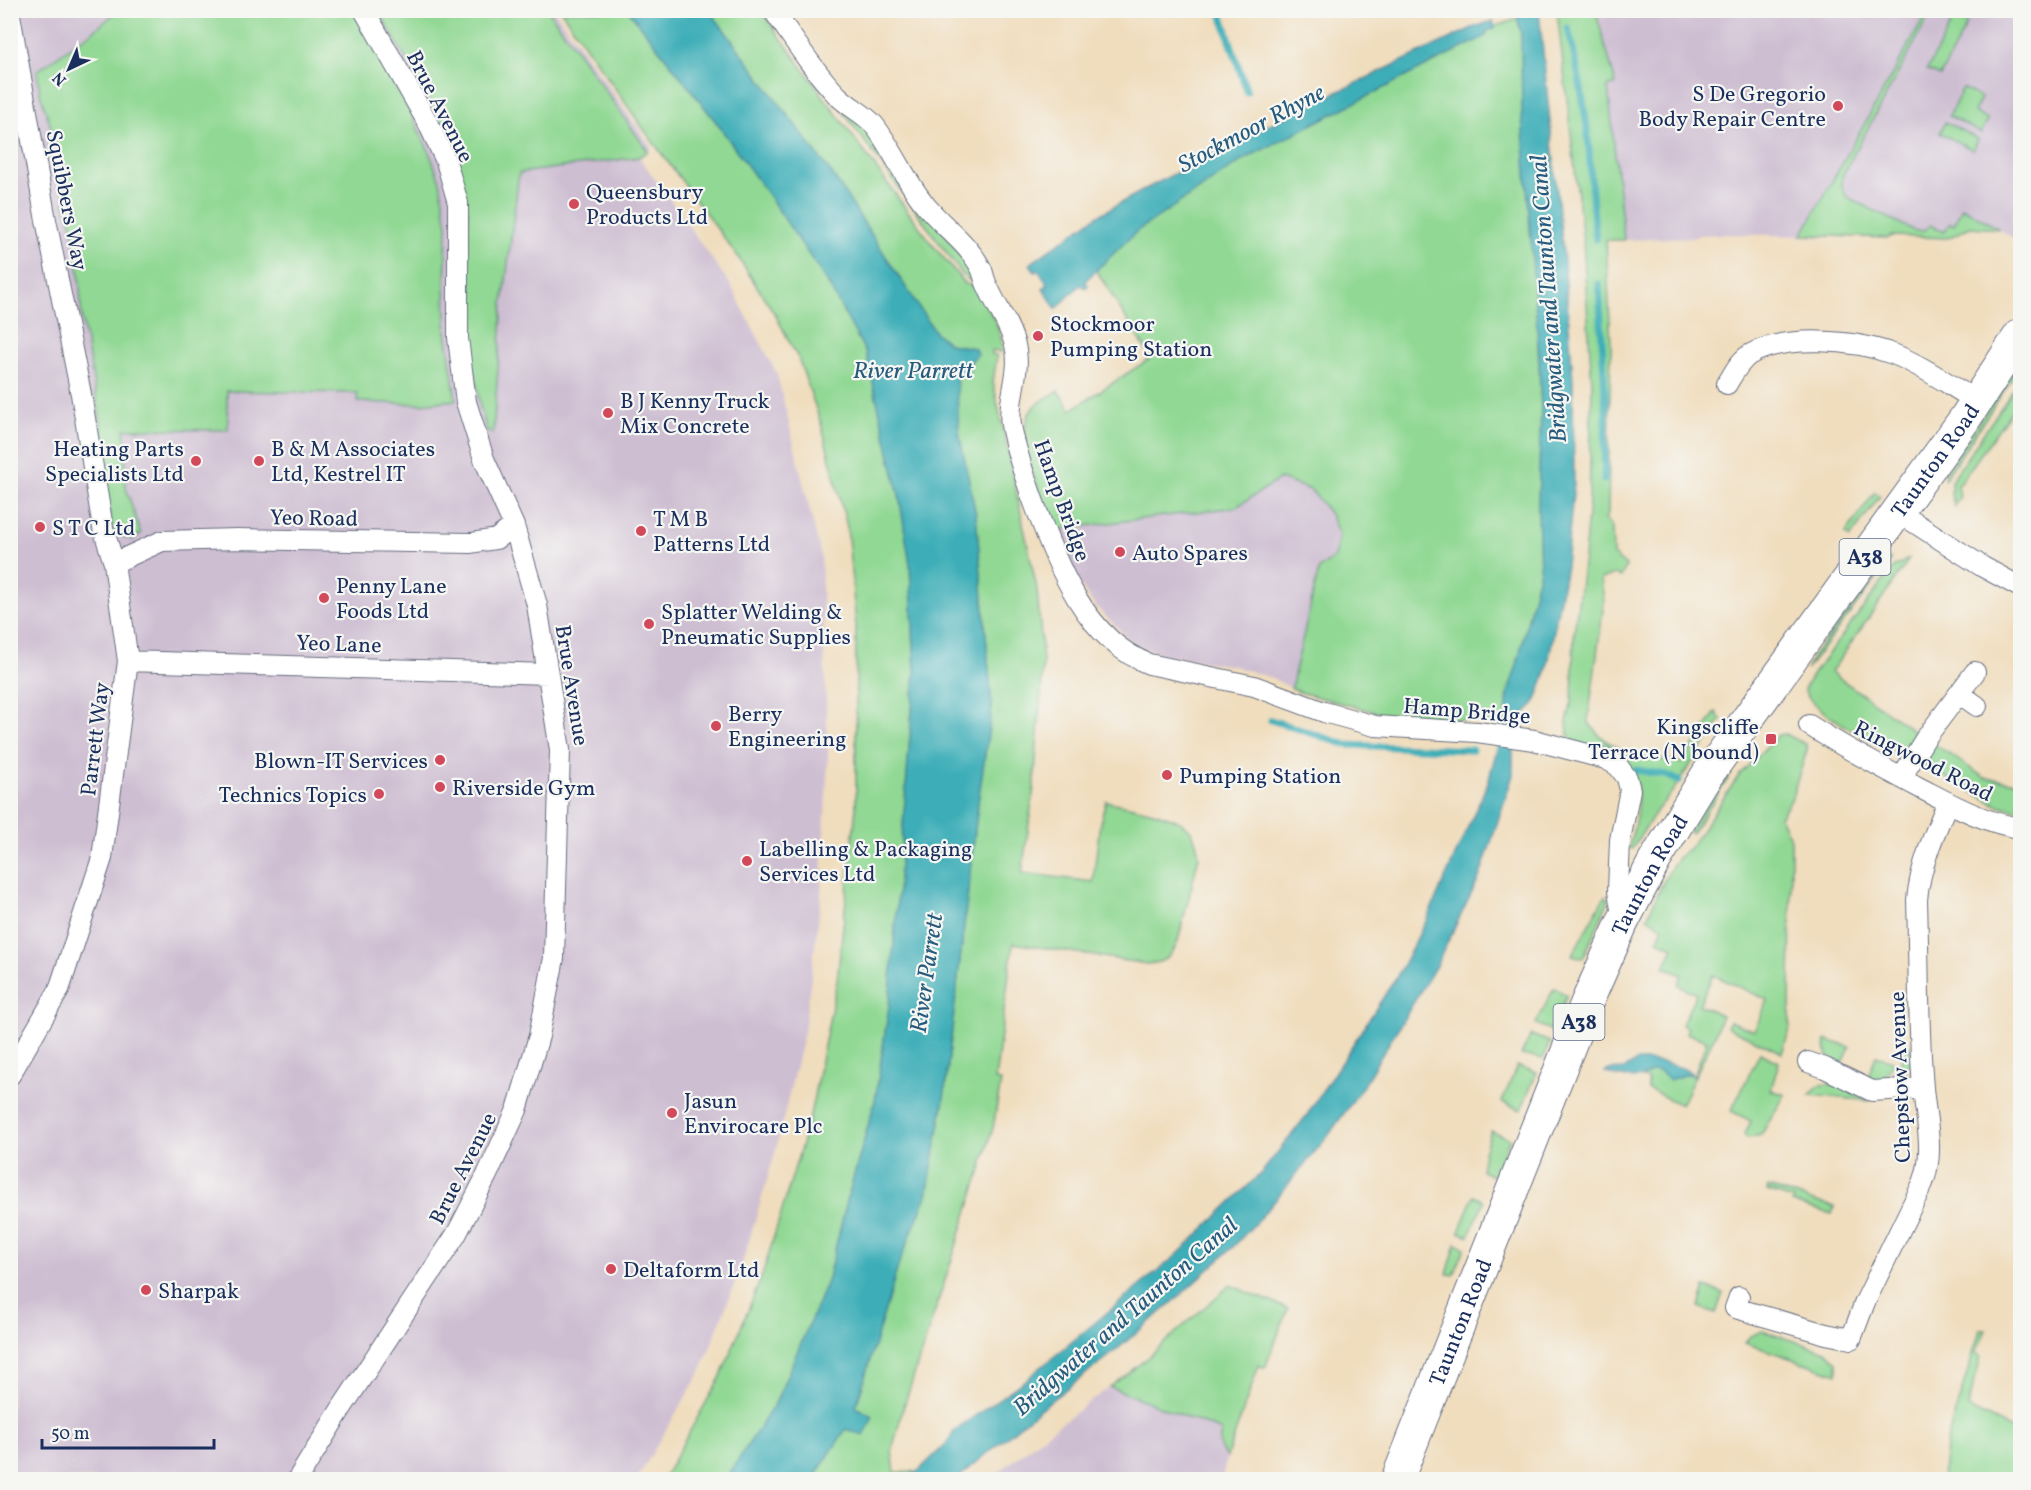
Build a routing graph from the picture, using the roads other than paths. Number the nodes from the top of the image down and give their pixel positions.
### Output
1 (364, 10) edge
2 (773, 10) edge
3 (10, 15) edge
4 (2020, 335) edge
5 (1727, 384) dead end
6 (81, 394) joint
7 (1977, 401) junction
8 (1898, 512) junction
9 (514, 526) junction
10 (114, 563) junction
11 (2020, 587) edge
12 (128, 661) junction
13 (1975, 672) dead end
14 (548, 674) junction
15 (1960, 694) junction
16 (1977, 706) dead end
17 (1809, 726) dead end
18 (1901, 778) junction
19 (1948, 802) junction
20 (2020, 828) edge
21 (1623, 921) junction
22 (1808, 1062) dead end
23 (10, 1075) edge
24 (1923, 1088) junction
25 (1739, 1297) dead end
26 (297, 1479) edge
27 (1397, 1479) edge

1 - 9 street, Brue Avenue
2 - 21 street, Hamp Bridge
3 - 6 street, Squibbers Way
4 - 7 main road, Taunton Road / A38
5 - 7 street
6 - 10 street, Parrett Way
7 - 8 main road, Taunton Road / A38
8 - 11 street
8 - 21 main road, Taunton Road / A38
9 - 10 street, Yeo Road
9 - 14 street, Brue Avenue
10 - 12 street, Parrett Way
12 - 14 street, Yeo Lane
12 - 23 street, Parrett Way
13 - 15 street
14 - 26 street, Brue Avenue
15 - 16 street
15 - 18 street
17 - 18 street, Ringwood Road
18 - 19 street, Ringwood Road
19 - 20 street, Ringwood Road
19 - 24 street, Chepstow Avenue
21 - 27 main road, Taunton Road / A38
22 - 24 street
24 - 25 street, Chepstow Avenue

